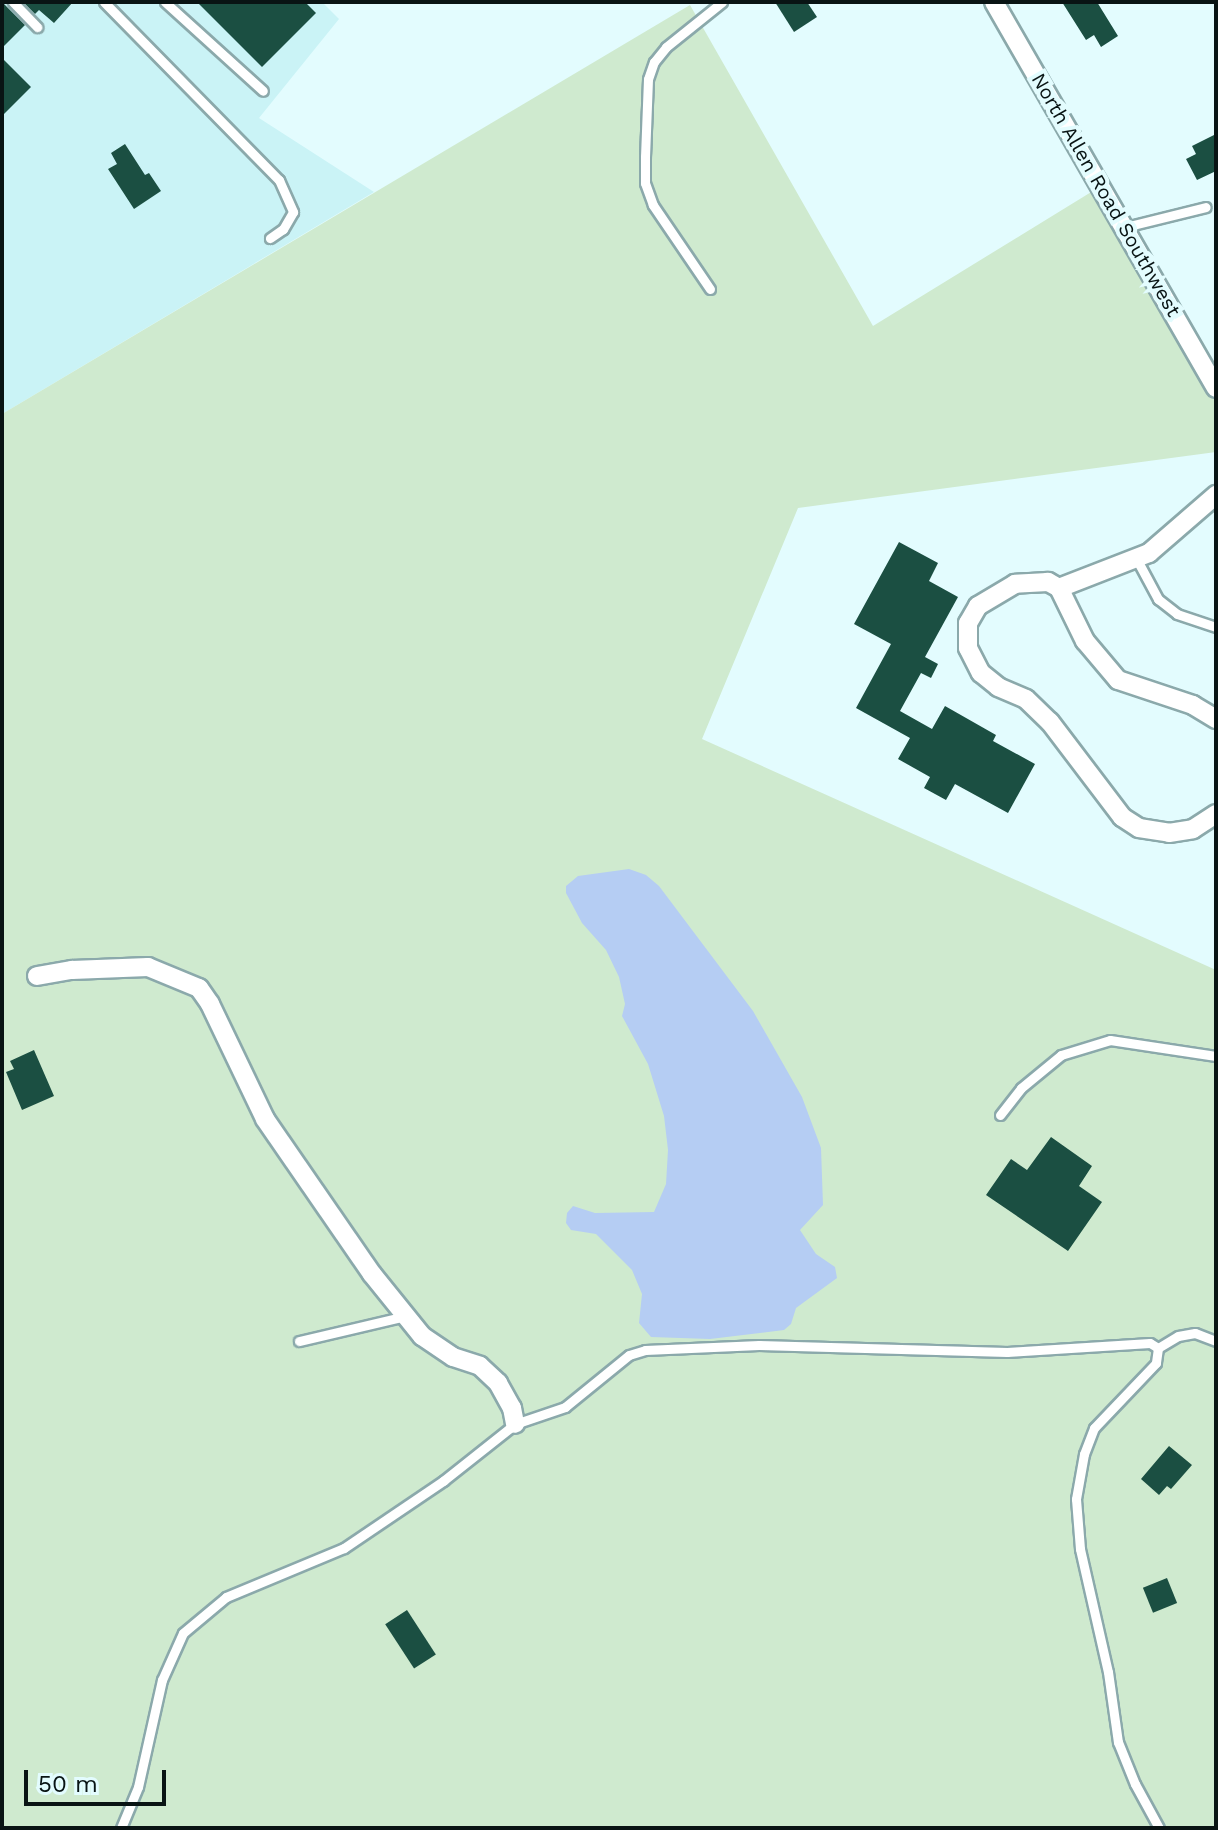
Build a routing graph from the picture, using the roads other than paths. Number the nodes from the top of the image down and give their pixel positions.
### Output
1 (13, 2) edge
2 (104, 2) edge
3 (165, 2) edge
4 (722, 2) edge
5 (994, 2) edge
6 (37, 27) dead end
7 (263, 91) dead end
8 (1206, 207) dead end
9 (1125, 227) junction
10 (270, 238) dead end
11 (710, 289) dead end
12 (1216, 388) edge
13 (1216, 495) edge
14 (1136, 558) junction
15 (1059, 588) junction
16 (1216, 627) edge
17 (1216, 719) edge
18 (1216, 814) edge
19 (37, 976) dead end
20 (1216, 1056) edge
21 (1000, 1115) dead end
22 (406, 1316) junction
23 (299, 1341) dead end
24 (1216, 1341) edge
25 (1158, 1348) junction
26 (515, 1424) junction
27 (121, 1828) edge
28 (1159, 1828) edge

1 - 6 lane
2 - 10 lane
3 - 7 lane
4 - 11 lane
5 - 9 street, North Allen Road Southwest
8 - 9 lane
9 - 12 street, North Allen Road Southwest
13 - 14 street
14 - 15 street
14 - 16 lane
15 - 17 street
15 - 18 street
19 - 22 street
20 - 21 lane
22 - 23 lane
22 - 26 street
24 - 25 lane
25 - 26 lane
25 - 28 lane
26 - 27 lane

